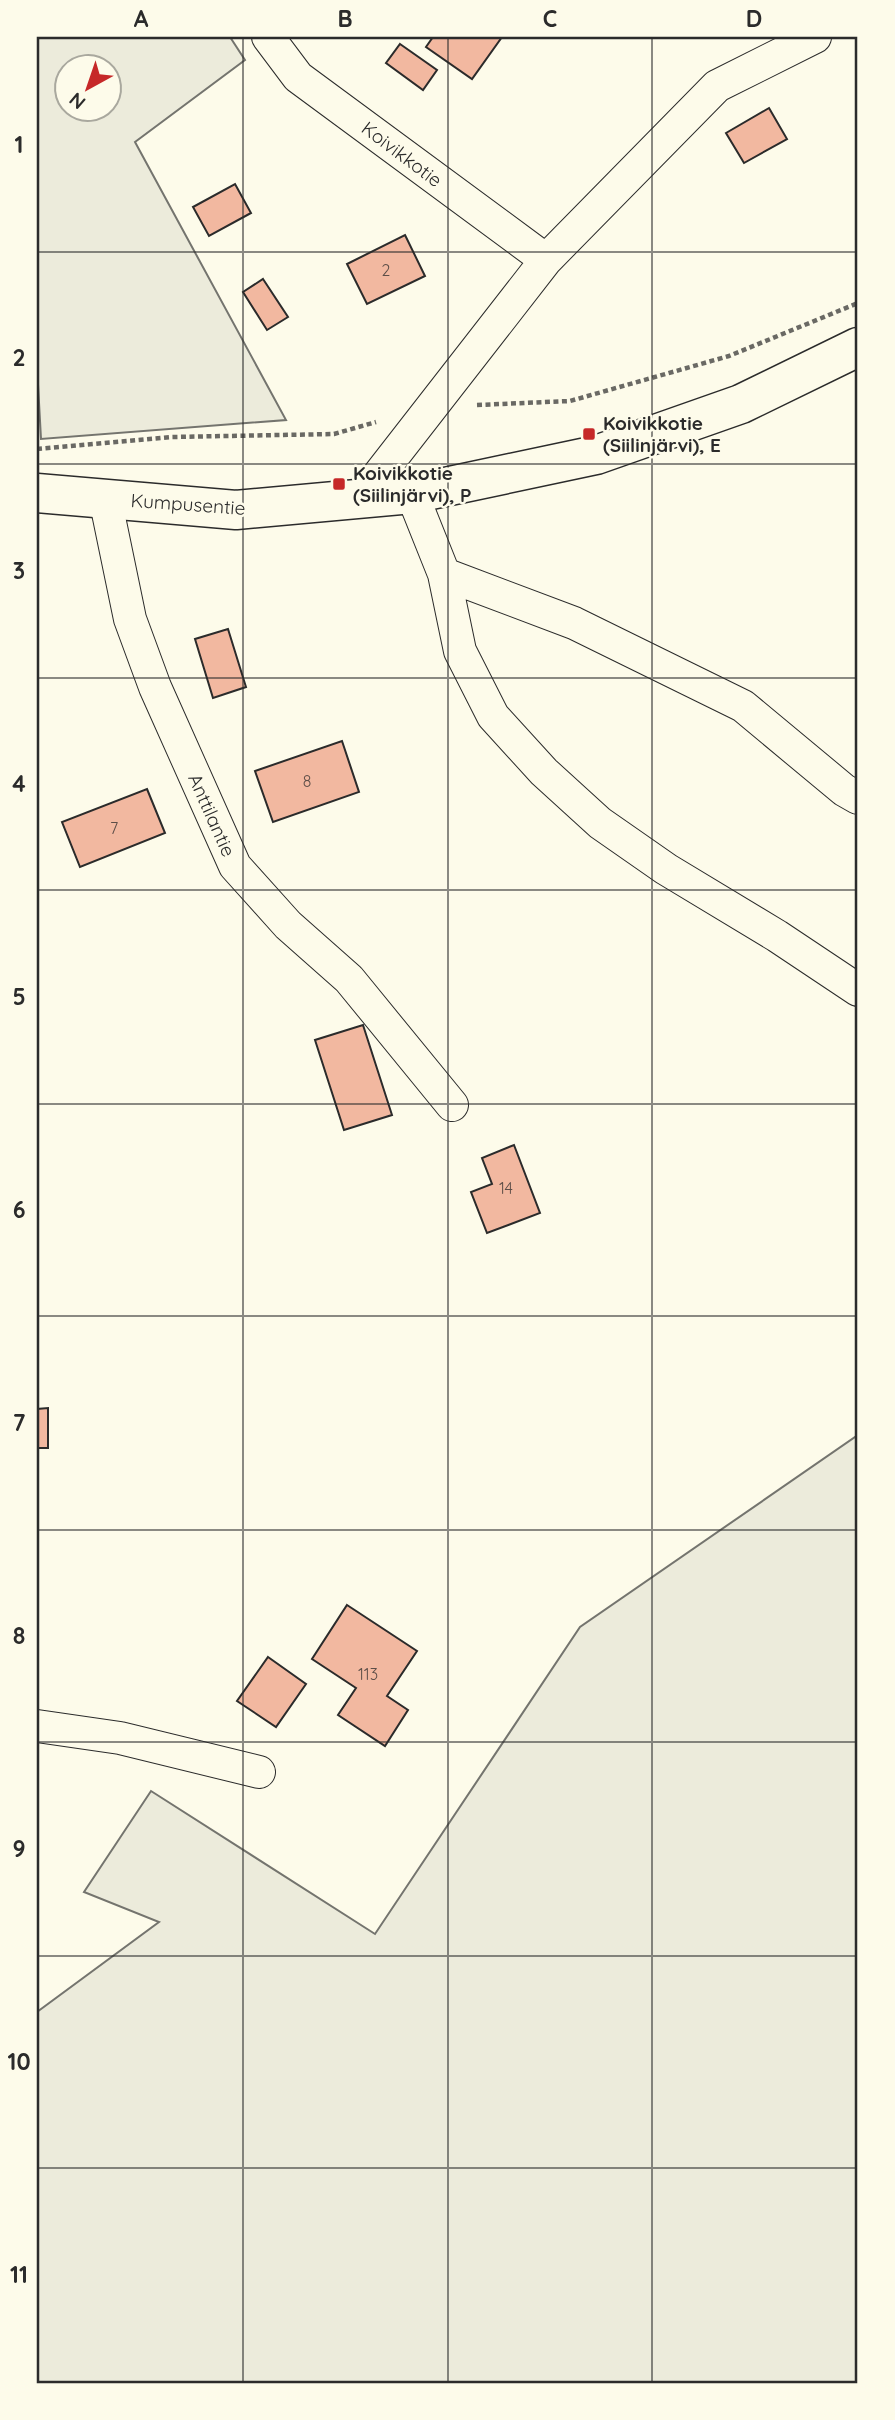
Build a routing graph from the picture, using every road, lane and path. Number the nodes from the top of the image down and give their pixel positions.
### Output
1 (268, 37) edge
2 (815, 37) edge
3 (545, 260) junction
4 (858, 347) edge
5 (37, 493) edge
6 (412, 494) junction
7 (105, 498) junction
8 (360, 499) junction
9 (444, 574) junction
10 (858, 798) edge
11 (858, 990) edge
12 (452, 1105) dead end
13 (37, 1726) edge
14 (259, 1772) dead end

1 - 3 street, Koivikkotie
2 - 3 street
3 - 8 street
4 - 6 street, Kumpusentie
5 - 7 street, Kumpusentie
6 - 8 street, Kumpusentie
6 - 9 street
7 - 8 street, Kumpusentie
7 - 12 street, Anttilantie
9 - 10 street
9 - 11 street
13 - 14 street

